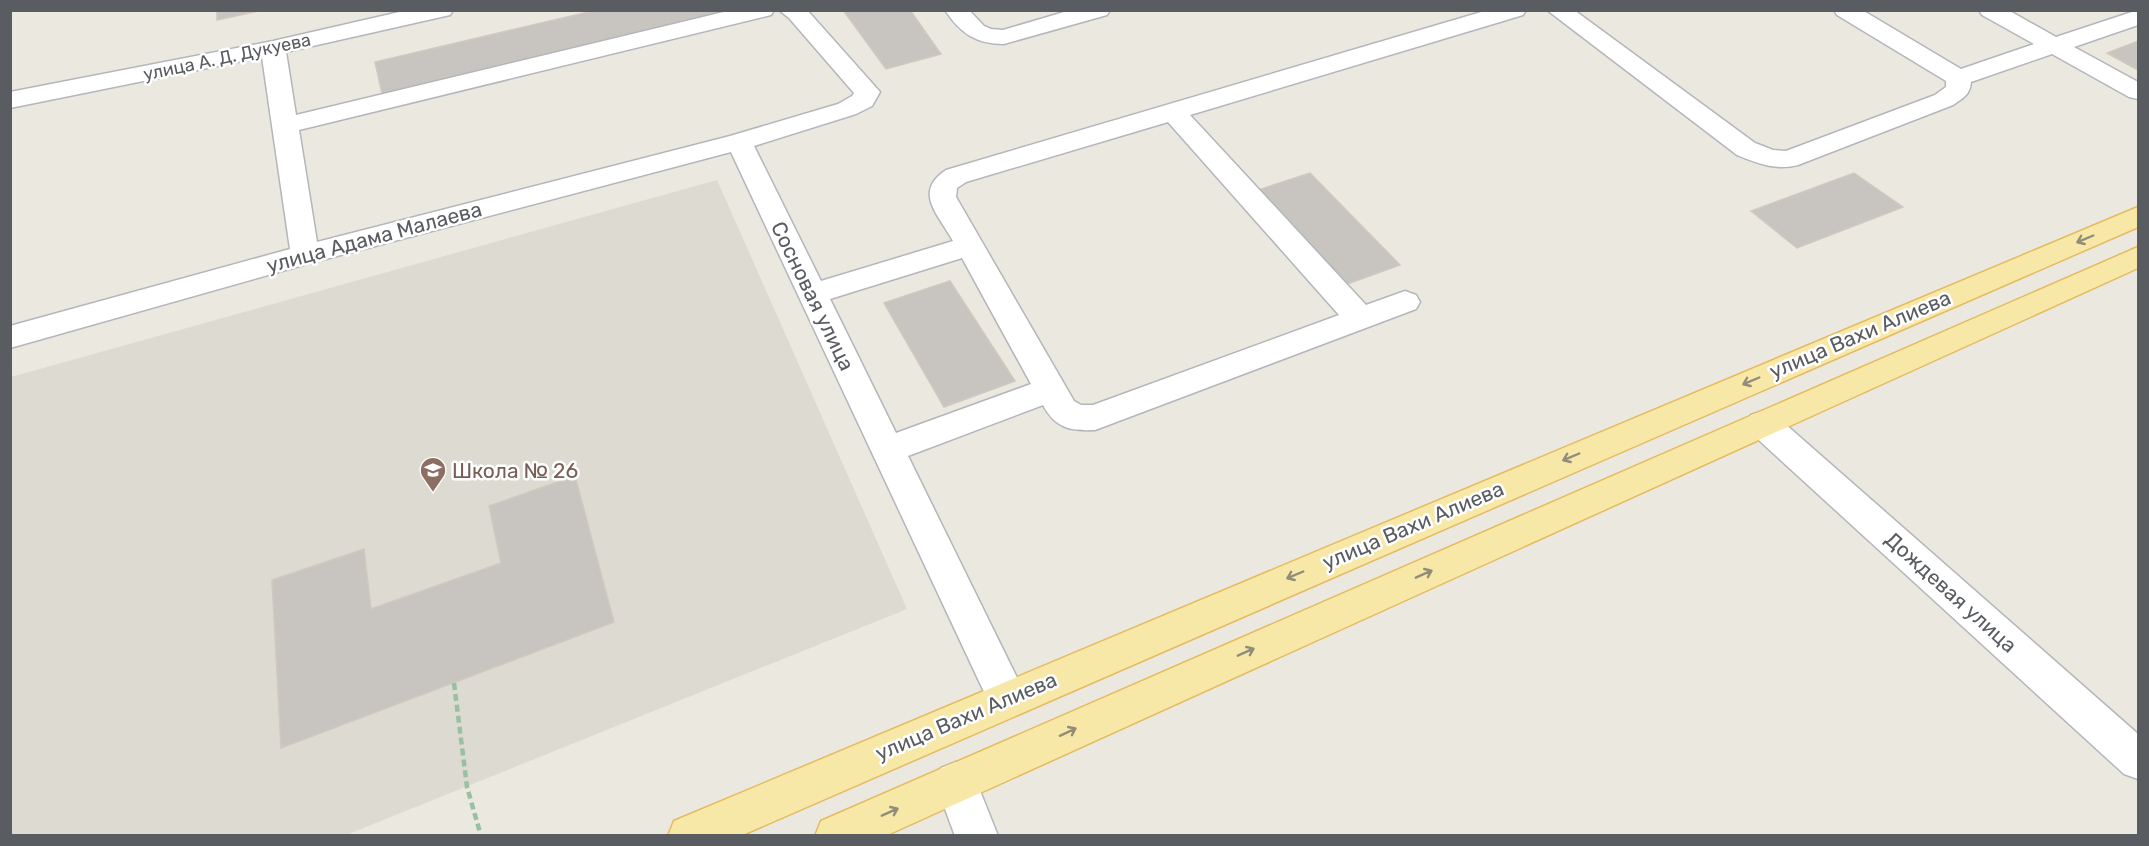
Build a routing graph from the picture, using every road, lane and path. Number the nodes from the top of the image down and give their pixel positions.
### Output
1 (442, 10) edge
2 (763, 10) edge
3 (790, 10) edge
4 (956, 10) edge
5 (1099, 10) edge
6 (1515, 10) edge
7 (1558, 10) edge
8 (1845, 10) edge
9 (1990, 10) edge
10 (2139, 17) edge
11 (2055, 47) junction
12 (273, 48) junction
13 (1959, 78) junction
14 (2139, 92) edge
15 (10, 100) edge
16 (1173, 112) junction
17 (286, 125) junction
18 (739, 142) junction
19 (2139, 216) edge
20 (970, 246) junction
21 (304, 255) junction
22 (2139, 257) edge
23 (812, 294) junction
24 (1405, 302) dead end
25 (1361, 318) junction
26 (10, 336) edge
27 (1051, 389) junction
28 (1763, 424) junction
29 (887, 450) junction
30 (454, 683) dead end
31 (1007, 698) junction
32 (2139, 760) edge
33 (956, 782) junction
34 (481, 836) edge
35 (689, 836) edge
36 (836, 836) edge
37 (977, 836) edge

1 - 12 street, улица А. Д. Дукуева
2 - 17 street
3 - 18 street, улица Адама Малаева
4 - 5 street
6 - 16 street
7 - 13 street
8 - 13 street
9 - 11 street
10 - 11 street
11 - 13 street
11 - 14 street
12 - 15 street, улица А. Д. Дукуева
12 - 17 street
16 - 20 street
16 - 25 street
17 - 21 street
18 - 21 street, улица Адама Малаева
18 - 23 street, Сосновая улица
19 -> 31 main road, улица Вахи Алиева
20 - 23 street
20 - 27 street
21 - 26 street, улица Адама Малаева
22 - 28 main road, улица Вахи Алиева
23 - 29 street, Сосновая улица
24 - 25 street
25 - 27 street
27 - 29 street
28 - 32 street, Дождевая улица
33 -> 28 main road, улица Вахи Алиева
29 - 31 street, Сосновая улица
30 - 34 path
31 - 35 main road, улица Вахи Алиева
36 -> 33 main road, улица Вахи Алиева
33 - 37 street

